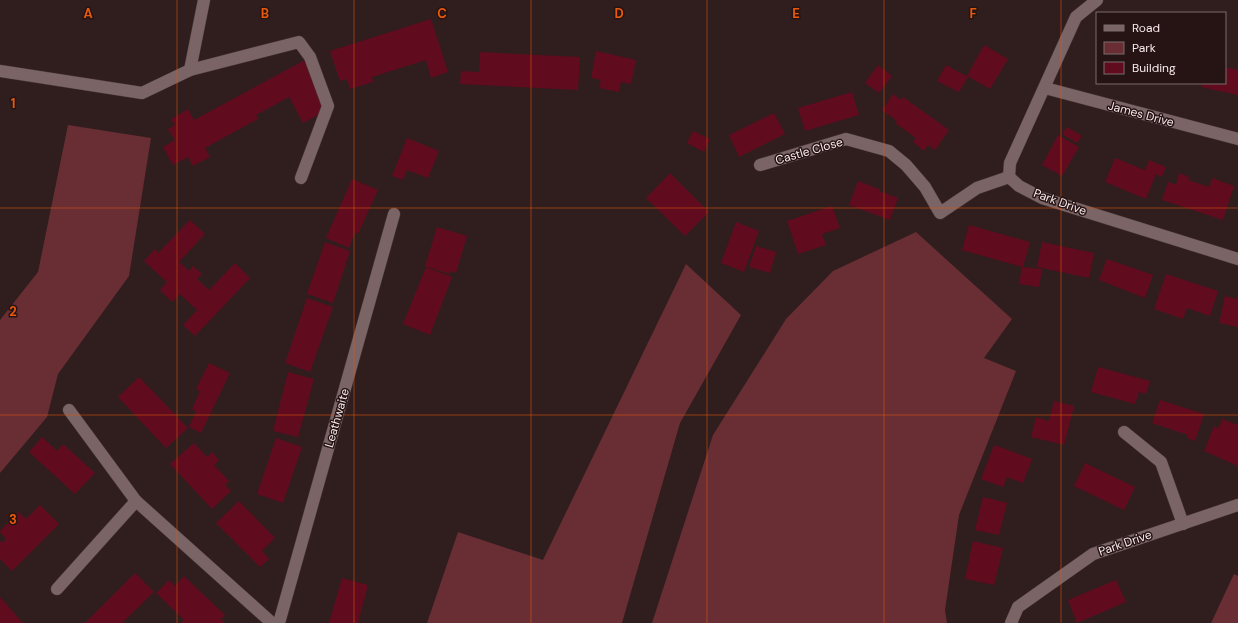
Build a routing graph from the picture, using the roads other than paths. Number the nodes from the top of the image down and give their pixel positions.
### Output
1 (204, 0) edge
2 (1097, 0) edge
3 (190, 70) junction
4 (0, 71) edge
5 (1045, 88) junction
6 (1238, 139) edge
7 (760, 165) dead end
8 (1009, 177) junction
9 (302, 178) dead end
10 (394, 214) dead end
11 (1238, 259) edge
12 (69, 410) dead end
13 (1124, 432) dead end
14 (136, 501) junction
15 (1238, 505) edge
16 (1183, 524) junction
17 (57, 589) dead end
18 (272, 623) edge
19 (279, 623) edge
20 (1011, 623) edge

1 - 3 street
2 - 5 street
3 - 4 street
3 - 9 street
5 - 6 street, James Drive
5 - 8 street
7 - 8 street, Castle Close
8 - 11 street, Park Drive
10 - 19 street, Leathwaite
12 - 14 street
13 - 16 street
14 - 17 street
14 - 18 street
15 - 16 street, Park Drive
16 - 20 street, Park Drive

